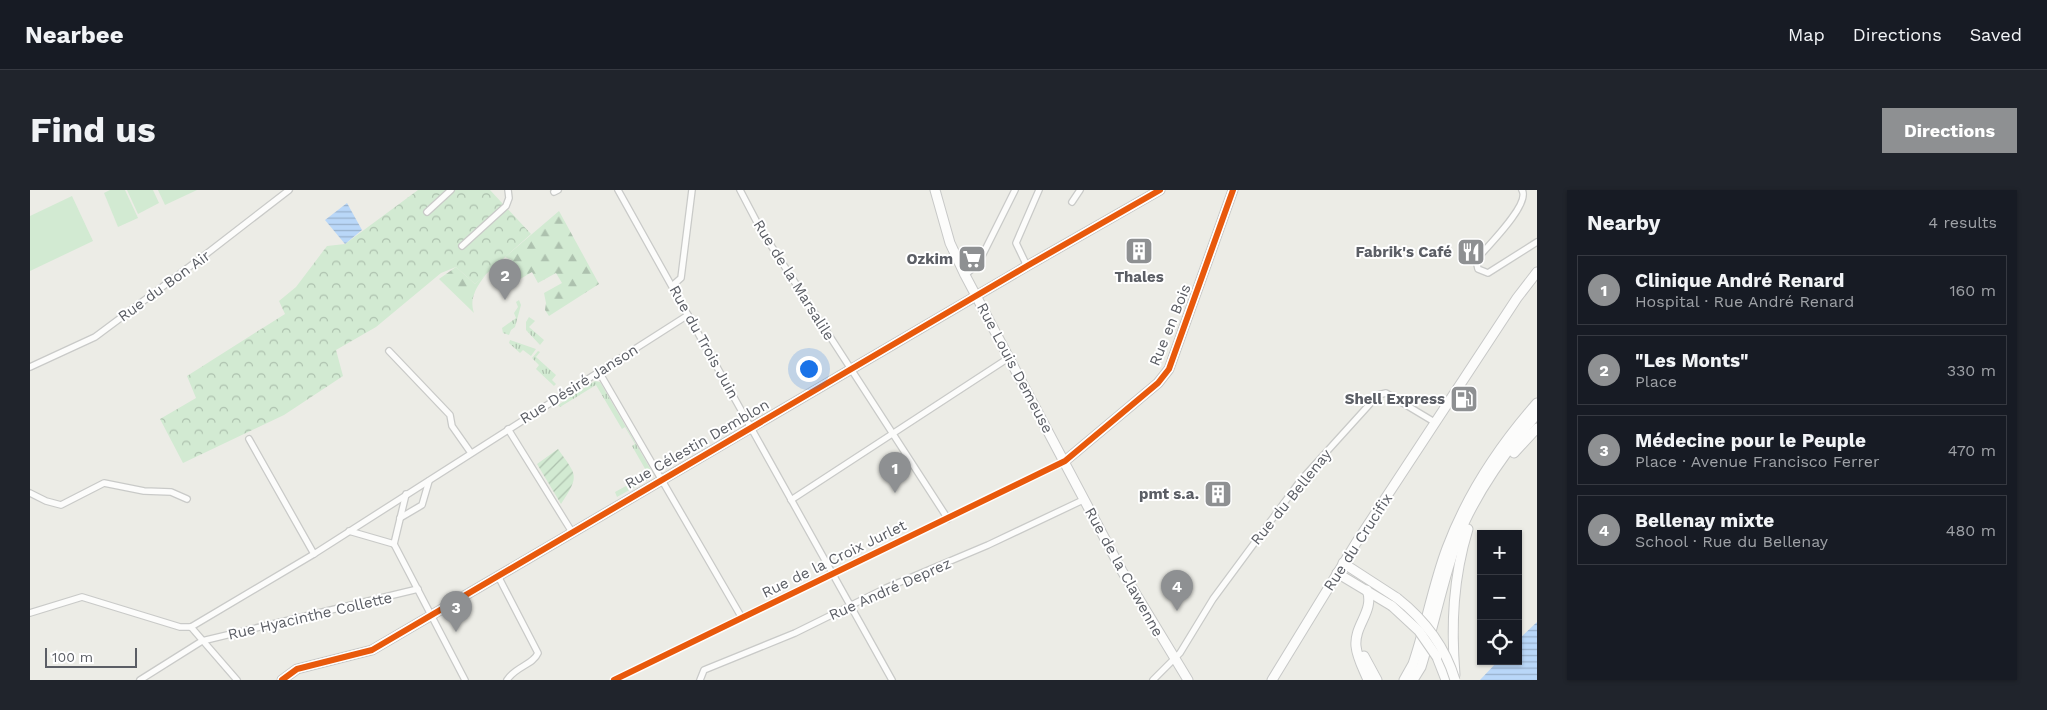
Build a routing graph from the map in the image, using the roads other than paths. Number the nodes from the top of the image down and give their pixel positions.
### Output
1 (289, 190) edge
2 (451, 190) edge
3 (508, 190) edge
4 (618, 190) edge
5 (692, 190) edge
6 (740, 190) edge
7 (935, 190) edge
8 (1015, 190) edge
9 (1040, 190) edge
10 (1080, 190) edge
11 (1160, 190) edge
12 (1233, 190) edge
13 (1522, 190) edge
14 (1072, 202) dead end
15 (427, 212) dead end
16 (1537, 242) edge
17 (462, 246) dead end
18 (1026, 266) junction
19 (1537, 272) edge
20 (965, 275) junction
21 (672, 285) junction
22 (977, 296) junction
23 (688, 315) junction
24 (389, 351) dead end
25 (1010, 357) junction
26 (30, 367) edge
27 (850, 369) junction
28 (599, 372) junction
29 (1537, 395) edge
30 (1537, 402) edge
31 (1537, 414) edge
32 (1436, 423) junction
33 (751, 427) junction
34 (1518, 427) junction
35 (508, 428) junction
36 (1537, 428) edge
37 (892, 434) junction
38 (249, 439) dead end
39 (471, 453) junction
40 (1065, 461) junction
41 (1492, 474) junction
42 (662, 479) junction
43 (429, 480) junction
44 (30, 494) edge
45 (406, 494) junction
46 (187, 499) dead end
47 (791, 500) junction
48 (1084, 500) junction
49 (1477, 500) junction
50 (400, 518) junction
51 (948, 519) junction
52 (349, 531) junction
53 (572, 532) junction
54 (394, 544) junction
55 (314, 554) junction
56 (1343, 563) junction
57 (1337, 573) junction
58 (832, 574) junction
59 (498, 576) junction
60 (418, 589) junction
61 (1368, 590) junction
62 (1393, 602) junction
63 (850, 606) junction
64 (1369, 607) junction
65 (30, 613) edge
66 (431, 614) junction
67 (742, 618) junction
68 (191, 627) junction
69 (1359, 632) junction
70 (202, 641) junction
71 (1174, 660) junction
72 (1418, 675) edge
73 (143, 679) edge
74 (237, 680) edge
75 (282, 680) edge
76 (465, 680) edge
77 (507, 680) edge
78 (614, 680) edge
79 (700, 680) edge
80 (892, 680) edge
81 (1153, 680) edge
82 (1188, 680) edge
83 (1272, 680) edge
84 (1368, 680) edge
85 (1377, 680) edge
86 (1404, 680) edge
87 (1412, 680) edge
88 (1446, 680) edge
89 (1455, 680) edge

1 - 26 street, Rue du Bon Air
2 - 15 street
3 - 17 street
4 - 21 street, Rue du Trois Juin
5 - 21 street
6 - 27 street, Rue de la Marsalile
7 - 20 street, Rue Louis Demeuse
8 - 20 street
9 - 18 street
10 - 14 street
11 - 18 street, Rue Célestin Demblon
12 - 40 street, Rue en Bois
13 - 16 street
18 - 22 street, Rue Célestin Demblon
19 - 32 street, Rue du Crucifix
20 - 22 street, Rue Louis Demeuse
21 - 23 street, Rue du Trois Juin
22 - 25 street, Rue Louis Demeuse
22 - 27 street, Rue Célestin Demblon
23 - 28 street, Rue Désiré Janson
23 - 33 street, Rue du Trois Juin
24 - 39 street
25 - 37 street
25 - 40 street, Rue Louis Demeuse
27 - 33 street, Rue Célestin Demblon
27 - 37 street, Rue de la Marsalile
28 - 35 street, Rue Désiré Janson
28 - 42 street
29 - 34 street
30 - 34 street
31 - 41 street
32 - 56 street, Rue du Crucifix
32 - 71 street, Rue du Bellenay
33 - 42 street, Rue Célestin Demblon
33 - 47 street, Rue du Trois Juin
34 - 86 street
35 - 39 street, Rue Désiré Janson
35 - 53 street
36 - 41 street
37 - 47 street
37 - 51 street, Rue de la Marsalile
38 - 55 street
39 - 43 street, Rue Désiré Janson
40 - 48 street, Rue de la Clawenne
40 - 51 street, Rue de la Croix Jurlet
41 - 49 street
42 - 53 street, Rue Célestin Demblon
42 - 67 street
43 - 45 street, Rue Désiré Janson
43 - 50 street
44 - 46 street
45 - 50 street
45 - 52 street, Rue Désiré Janson
47 - 58 street, Rue du Trois Juin
48 - 63 street, Rue André Deprez
48 - 71 street, Rue de la Clawenne
49 - 72 street
49 - 89 street, bridge
50 - 54 street
51 - 58 street, Rue de la Croix Jurlet
52 - 54 street
52 - 55 street, Rue Désiré Janson
53 - 59 street, Rue Célestin Demblon
54 - 60 street
55 - 68 street, Rue Désiré Janson
56 - 57 street, Rue du Crucifix
56 - 62 street
57 - 61 street
57 - 83 street, Rue du Crucifix
58 - 63 street, Rue du Trois Juin
58 - 67 street, Rue de la Croix Jurlet
59 - 66 street, Rue Célestin Demblon
59 - 77 street
60 - 66 street
60 - 70 street, Rue Hyacinthe Collette
61 - 62 street
61 - 64 street
62 - 64 street
62 - 88 street, bridge
62 - 89 street, bridge
63 - 79 street, Rue André Deprez
63 - 80 street, Rue du Trois Juin
64 - 69 street
65 - 68 street
66 - 75 street, Rue Célestin Demblon
66 - 76 street
67 - 78 street, Rue de la Croix Jurlet
68 - 70 street
69 - 84 street
69 - 85 street
70 - 73 street, Rue Hyacinthe Collette
70 - 74 street
71 - 81 street, Rue du Bellenay
71 - 82 street, Rue de la Clawenne
72 - 87 street

